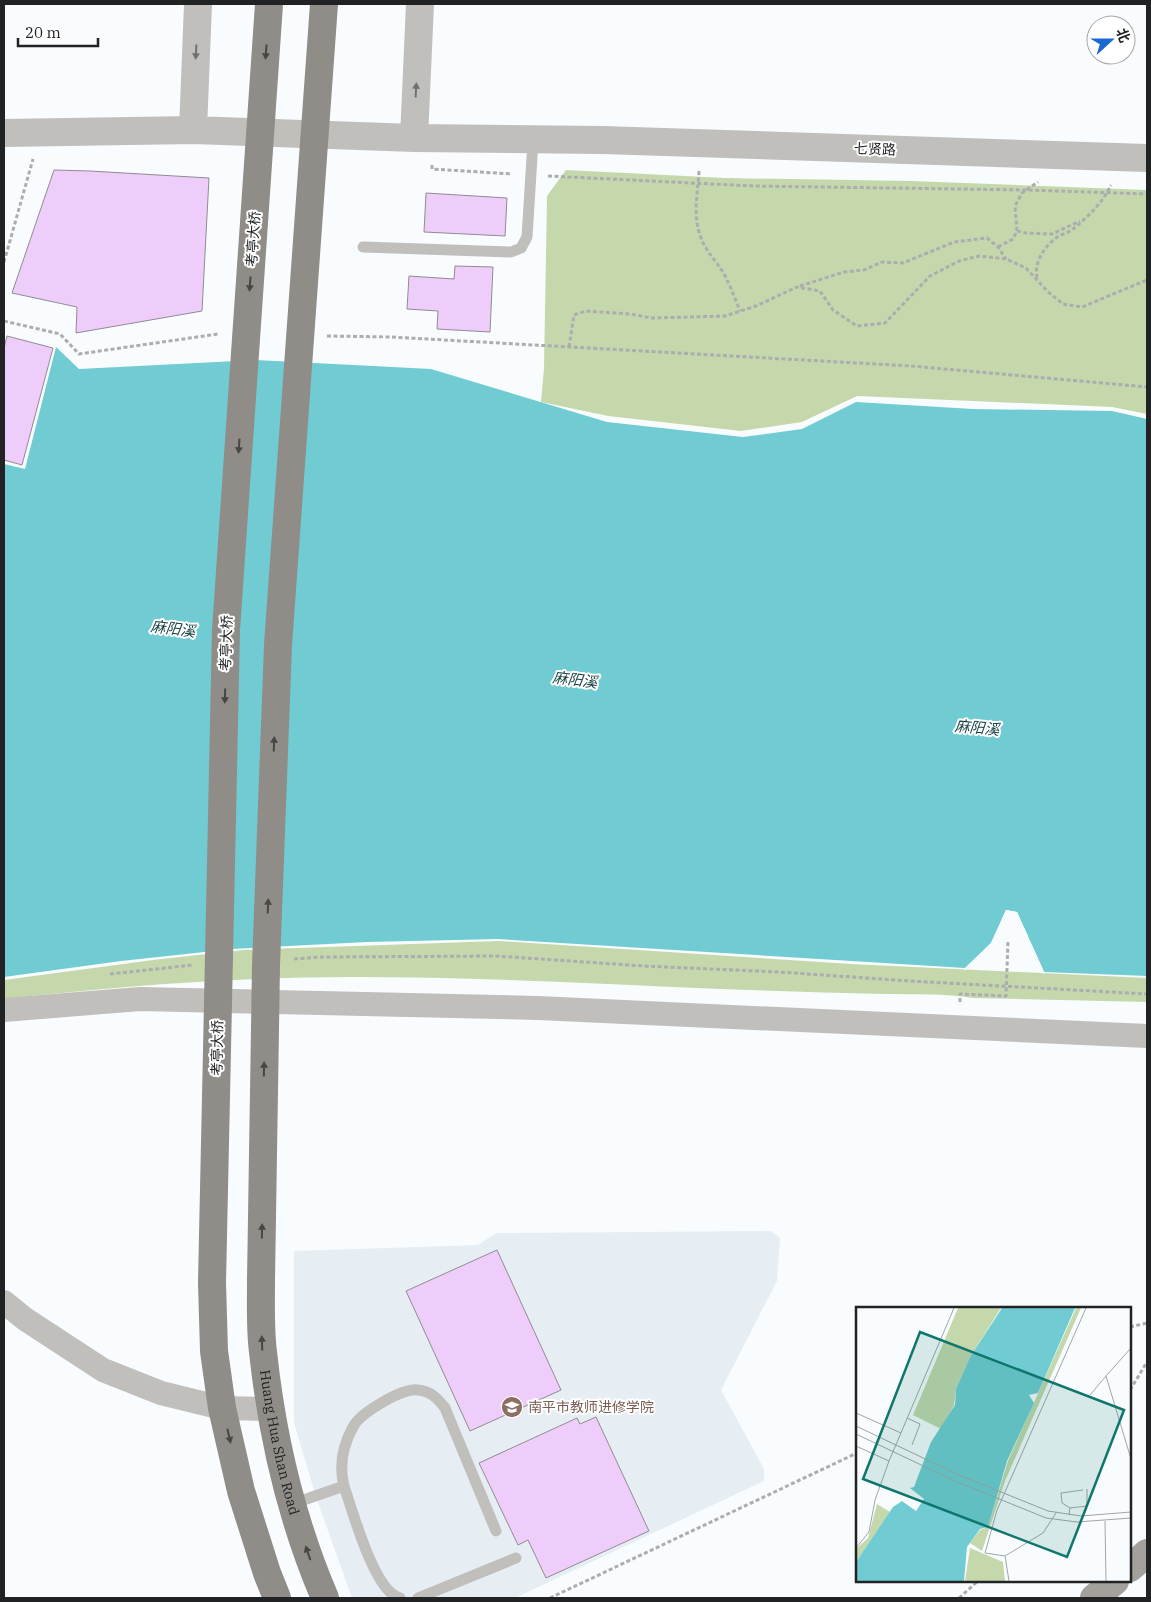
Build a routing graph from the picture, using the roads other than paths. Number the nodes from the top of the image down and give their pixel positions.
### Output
1 (198, 4) edge
2 (269, 4) edge
3 (324, 4) edge
4 (420, 4) edge
5 (193, 130) junction
6 (4, 133) edge
7 (414, 138) junction
8 (533, 140) junction
9 (1136, 158) edge
10 (363, 247) dead end
11 (4, 1010) edge
12 (1147, 1036) edge
13 (4, 1302) edge
14 (222, 1408) junction
15 (270, 1409) junction
16 (344, 1486) junction
17 (292, 1504) junction
18 (496, 1530) dead end
19 (1147, 1553) edge
20 (516, 1558) dead end
21 (1131, 1567) edge
22 (1114, 1582) edge
23 (277, 1598) edge
24 (325, 1598) edge
25 (400, 1598) edge
26 (418, 1598) edge
27 (1094, 1598) edge

1 -> 5 street
2 -> 14 main road, 考亭大桥, bridge
15 -> 3 main road, Huang Hua Shan Road, bridge
7 -> 4 street
5 - 6 street, 七贤路
5 - 7 street, 七贤路
7 - 8 street, 七贤路
8 - 9 street, 七贤路
8 - 10 lane
11 - 12 street
13 - 14 street
14 - 15 street
14 -> 23 main road
15 - 17 main road, Huang Hua Shan Road
16 - 17 lane
16 - 18 lane
16 - 25 lane
24 -> 17 main road, Huang Hua Shan Road
19 - 21 main road
20 - 26 lane
22 - 27 main road

